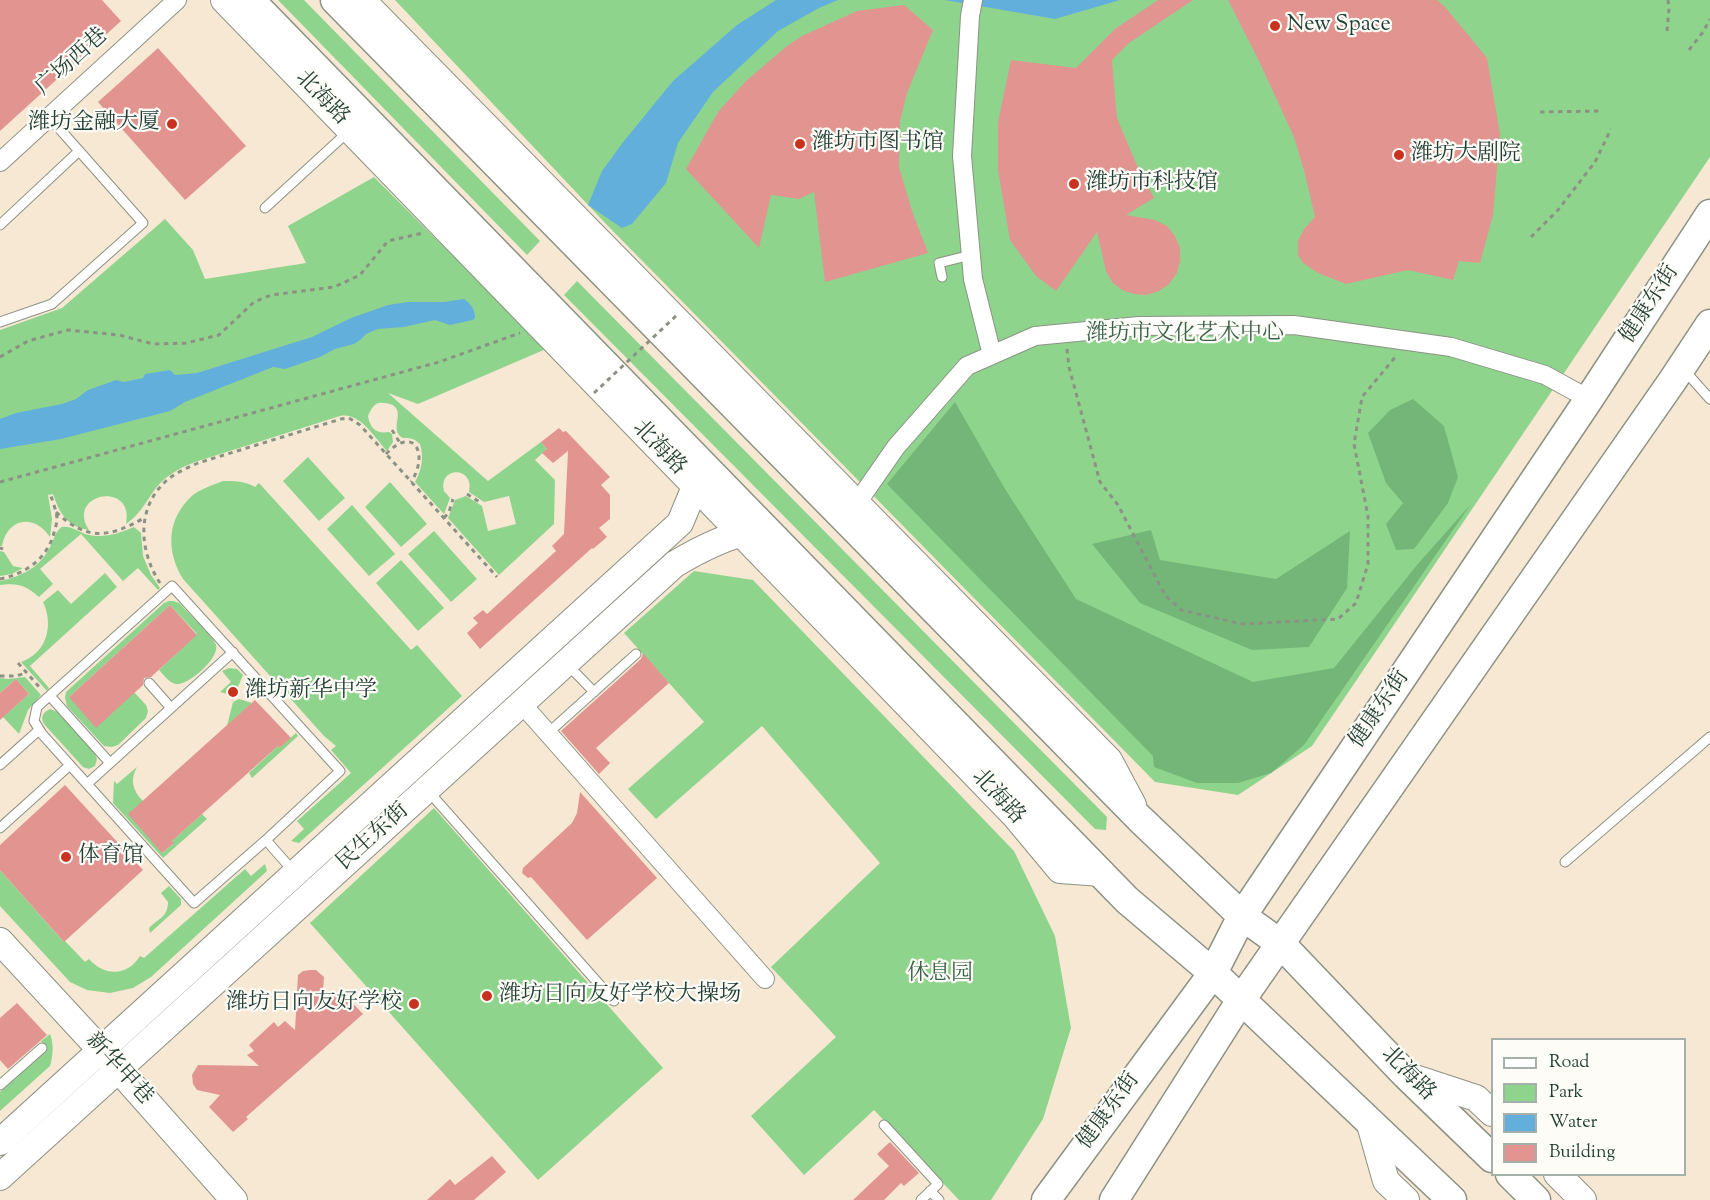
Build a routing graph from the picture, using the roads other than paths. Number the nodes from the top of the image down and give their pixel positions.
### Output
1 (174, 0) edge
2 (335, 0) edge
3 (362, 0) edge
4 (242, 5) edge
5 (972, 8) edge
6 (49, 117) junction
7 (351, 129) junction
8 (79, 151) junction
9 (0, 162) edge
10 (265, 208) dead end
11 (1710, 214) edge
12 (455, 223) junction
13 (0, 225) edge
14 (971, 255) junction
15 (942, 277) dead end
16 (0, 322) edge
17 (1710, 324) edge
18 (992, 356) junction
19 (1682, 366) junction
20 (1589, 399) junction
21 (1710, 399) edge
22 (697, 473) junction
23 (856, 503) junction
24 (752, 530) junction
25 (905, 566) junction
26 (233, 652) junction
27 (636, 654) dead end
28 (567, 663) junction
29 (149, 683) dead end
30 (594, 692) junction
31 (49, 697) junction
32 (522, 704) junction
33 (171, 708) junction
34 (39, 730) junction
35 (548, 733) junction
36 (1710, 737) edge
37 (110, 763) junction
38 (0, 765) edge
39 (70, 765) junction
40 (87, 784) junction
41 (427, 790) junction
42 (0, 828) edge
43 (266, 840) junction
44 (1565, 862) dead end
45 (296, 874) junction
46 (1242, 916) junction
47 (0, 941) edge
48 (1281, 944) junction
49 (1213, 974) junction
50 (765, 979) dead end
51 (614, 1000) dead end
52 (1241, 1000) junction
53 (42, 1048) dead end
54 (101, 1051) junction
55 (118, 1070) junction
56 (1406, 1075) junction
57 (0, 1085) edge
58 (1491, 1112) edge
59 (1369, 1120) junction
60 (884, 1125) dead end
61 (0, 1142) edge
62 (1491, 1157) edge
63 (1512, 1176) edge
64 (1559, 1176) edge
65 (0, 1178) edge
66 (930, 1191) junction
67 (234, 1200) edge
68 (921, 1200) edge
69 (939, 1200) edge
70 (1046, 1200) edge
71 (1114, 1200) edge
72 (1406, 1200) edge
73 (1452, 1200) edge
74 (1536, 1200) edge
75 (1583, 1200) edge

1 - 6 street, 广场西巷
2 - 25 main road, 北海路
3 - 23 main road, 北海路
4 - 7 main road, 北海路
4 - 12 main road, 北海路
5 - 14 street
6 - 8 lane
6 - 9 street, 广场西巷
7 - 10 lane
7 - 12 main road, 北海路
8 - 13 lane
8 - 16 lane
11 - 20 main road, 健康东街
12 - 22 main road, 北海路
14 - 15 lane
14 - 18 street
17 - 19 main road
18 - 20 street
18 - 23 street
19 - 21 lane
19 - 48 main road
20 - 46 main road, 健康东街
22 - 24 main road, 北海路
22 - 45 main road, 民生东街
23 - 25 main road, 北海路
24 - 28 main road, 民生东街
24 - 49 main road, 北海路
25 - 46 main road, 北海路
26 - 31 lane
26 - 33 lane
26 - 43 lane
27 - 30 lane
28 - 30 lane
28 - 32 main road, 民生东街
29 - 33 lane
30 - 35 lane
31 - 34 lane
31 - 37 lane
32 - 35 street
32 - 41 main road, 民生东街
33 - 37 lane
34 - 38 lane
34 - 39 lane
35 - 50 street
36 - 44 lane
37 - 40 lane
39 - 40 lane
39 - 42 lane
40 - 43 lane
41 - 51 lane
41 - 55 main road, 民生东街
43 - 45 lane
45 - 54 main road, 民生东街
46 - 48 main road, 北海路
46 - 49 main road, 健康东街
47 - 54 main road, 新华甲巷
48 - 52 main road
48 - 56 main road, 北海路
49 - 52 main road, 北海路
49 - 70 main road, 健康东街
52 - 59 main road, 北海路
52 - 71 main road
53 - 57 lane
54 - 55 main road, 新华甲巷
54 - 61 main road, 民生东街
55 - 65 main road, 民生东街
55 - 67 main road, 新华甲巷
56 - 58 main road
56 - 62 main road, 北海路
59 - 72 main road
59 - 73 main road, 北海路
60 - 66 lane
63 - 74 main road
64 - 75 main road
66 - 68 lane
66 - 69 lane

